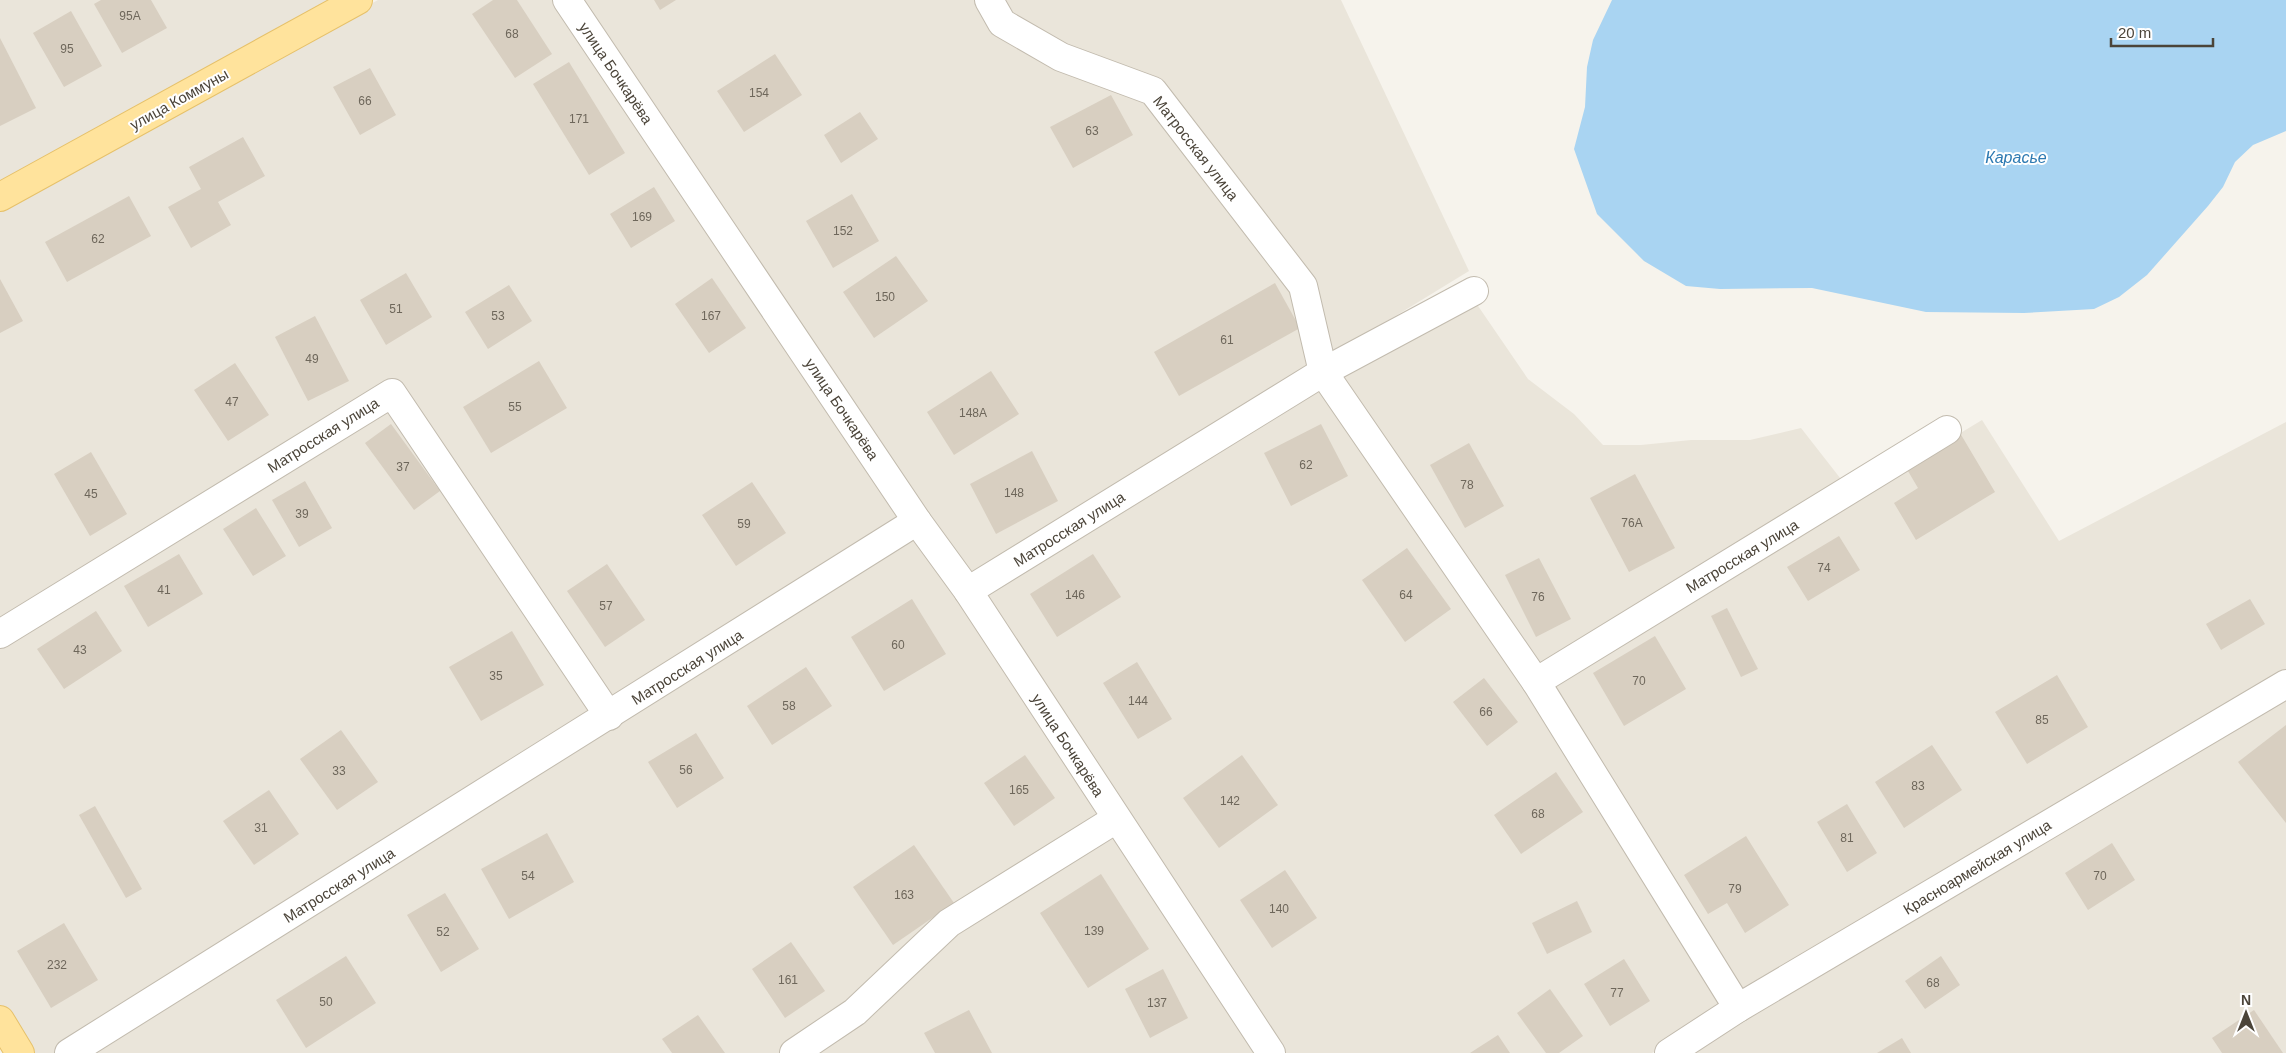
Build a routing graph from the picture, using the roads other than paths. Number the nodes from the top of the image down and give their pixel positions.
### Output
1 (358, 0) edge
2 (566, 0) edge
3 (989, 0) edge
4 (0, 197) edge
5 (1474, 291) dead end
6 (1323, 372) junction
7 (1947, 430) dead end
8 (917, 521) junction
9 (968, 591) junction
10 (0, 634) edge
11 (1536, 682) junction
12 (2286, 684) edge
13 (609, 716) junction
14 (1116, 819) junction
15 (1738, 1008) junction
16 (0, 1020) edge
17 (20, 1053) edge
18 (69, 1053) edge
19 (794, 1053) edge
20 (1271, 1053) edge
21 (1669, 1053) edge

1 - 4 main road, улица Коммуны
2 - 8 street, улица Бочкарёва
3 - 6 street, Матросская улица
5 - 6 street, Матросская улица
6 - 9 street, Матросская улица
6 - 11 street, Матросская улица
7 - 11 street, Матросская улица
8 - 9 street, улица Бочкарёва
8 - 13 street, Матросская улица
9 - 14 street, улица Бочкарёва
10 - 13 street, Матросская улица
11 - 15 street, Матросская улица
12 - 15 street, Красноармейская улица
13 - 18 street, Матросская улица
14 - 19 street
14 - 20 street, улица Бочкарёва
15 - 21 street, Красноармейская улица
16 - 17 main road

